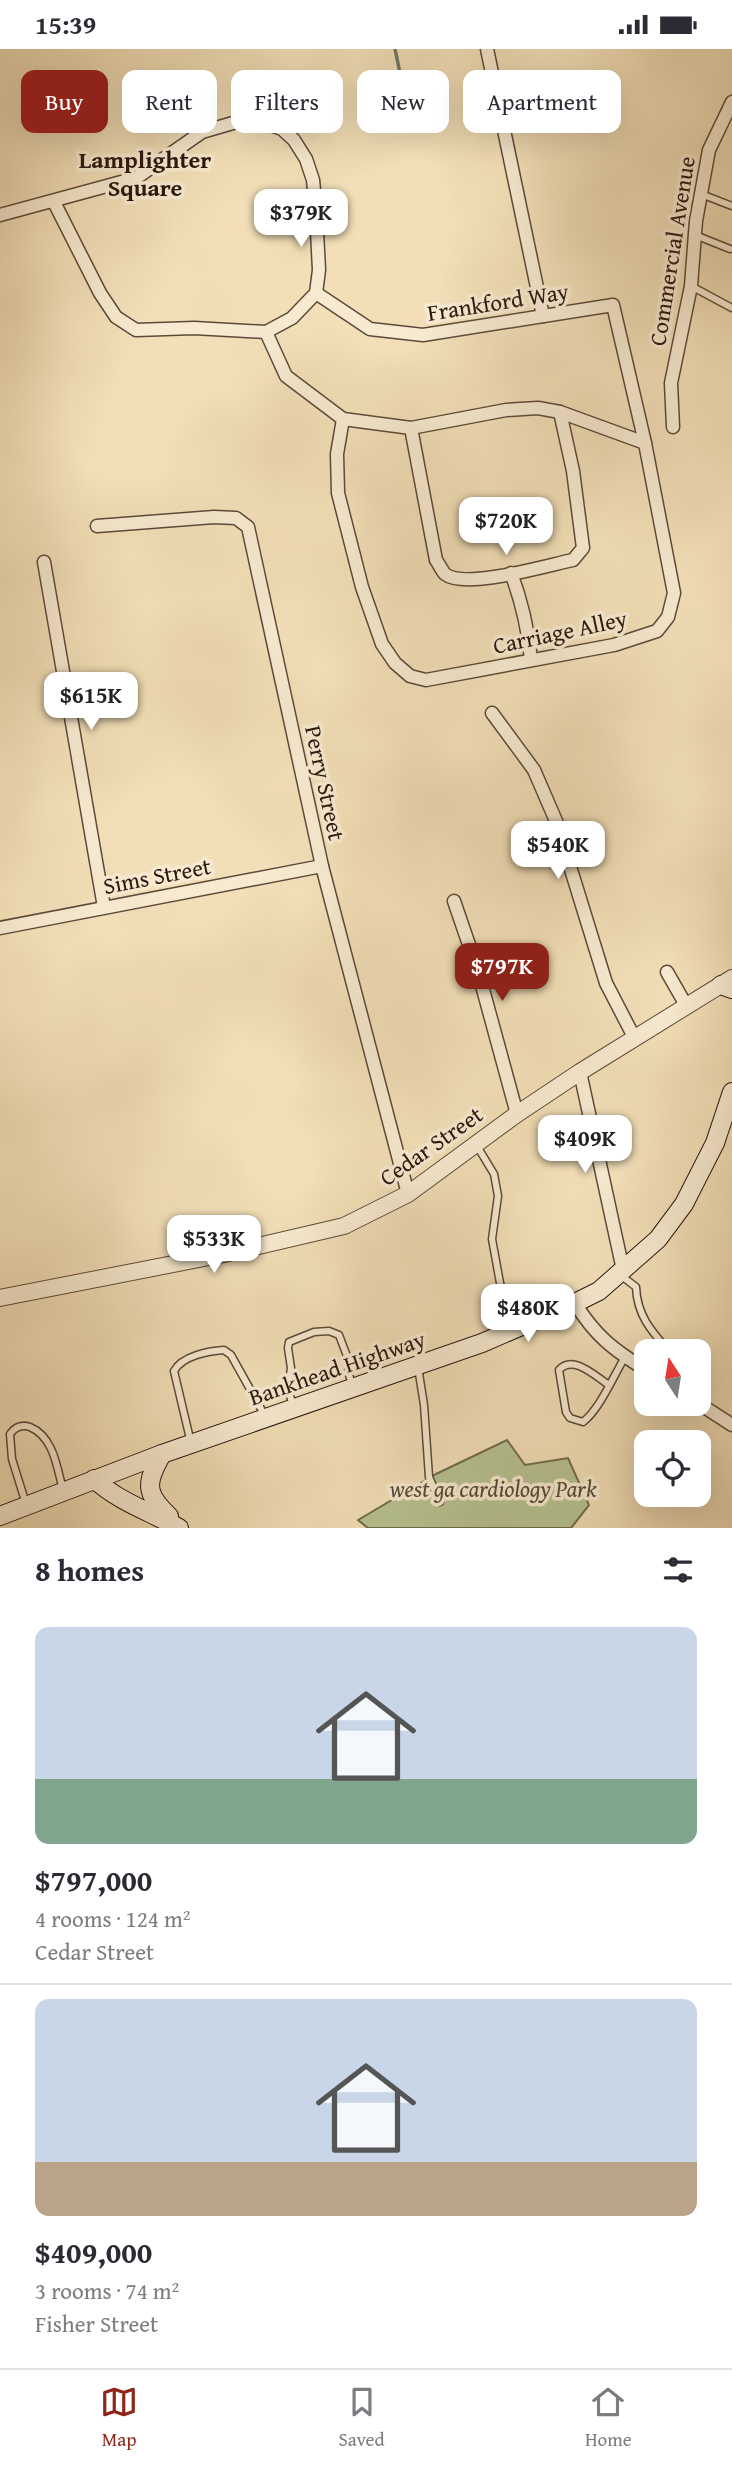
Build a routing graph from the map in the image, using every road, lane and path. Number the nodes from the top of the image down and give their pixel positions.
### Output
1 (488, 49) edge
2 (732, 102) edge
3 (701, 194) junction
4 (54, 202) junction
5 (732, 206) edge
6 (0, 215) edge
7 (695, 236) junction
8 (730, 249) dead end
9 (691, 286) junction
10 (316, 293) junction
11 (614, 305) joint
12 (732, 308) edge
13 (543, 316) junction
14 (265, 332) junction
15 (560, 412) junction
16 (343, 419) junction
17 (673, 427) dead end
18 (411, 428) junction
19 (645, 443) junction
20 (97, 526) dead end
21 (44, 562) dead end
22 (511, 573) junction
23 (531, 659) junction
24 (492, 713) dead end
25 (322, 866) junction
26 (454, 901) dead end
27 (104, 907) junction
28 (0, 928) edge
29 (667, 972) dead end
30 (728, 984) edge
31 (687, 1007) junction
32 (635, 1039) junction
33 (580, 1072) junction
34 (732, 1092) edge
35 (517, 1114) junction
36 (476, 1144) junction
37 (408, 1194) junction
38 (621, 1272) junction
39 (0, 1299) edge
40 (575, 1304) junction
41 (517, 1328) junction
42 (659, 1339) edge
43 (625, 1357) junction
44 (634, 1363) edge
45 (418, 1366) junction
46 (609, 1385) junction
47 (353, 1387) junction
48 (294, 1408) junction
49 (711, 1411) edge
50 (266, 1418) junction
51 (732, 1425) edge
52 (192, 1444) junction
53 (162, 1454) junction
54 (94, 1479) junction
55 (64, 1490) junction
56 (440, 1502) dead end
57 (27, 1506) junction
58 (0, 1516) edge
59 (181, 1528) edge

1 - 13 street
2 - 3 street, Commercial Avenue
3 - 5 lane
3 - 7 street, Commercial Avenue
4 - 6 street
4 - 10 street
4 - 14 street
7 - 8 lane
7 - 9 street, Commercial Avenue
9 - 12 lane
9 - 17 street, Commercial Avenue
10 - 13 street, Frankford Way
10 - 14 street
11 - 13 street, Frankford Way
11 - 19 street, Carriage Alley
14 - 16 street
15 - 18 street
15 - 19 street
15 - 22 street
16 - 18 street
16 - 23 street, Carriage Alley
18 - 22 street
19 - 23 street, Carriage Alley
20 - 25 street, Perry Street
21 - 27 street
22 - 23 street
24 - 32 street
25 - 27 street, Sims Street
25 - 37 street, Perry Street
26 - 35 street
27 - 28 street, Sims Street
29 - 31 street
30 - 31 street, Cedar Street
31 - 32 street, Cedar Street
32 - 33 street, Cedar Street
33 - 35 street, Cedar Street
33 - 38 street
34 - 38 main road, Bankhead Highway
35 - 36 street, Cedar Street
36 - 37 street, Cedar Street
36 - 41 lane
37 - 39 street, Cedar Street
38 - 40 main road, Bankhead Highway
38 - 42 lane
40 - 41 main road, Bankhead Highway
40 - 43 street
41 - 45 main road, Bankhead Highway
43 - 44 street
43 - 46 lane
45 - 47 main road, Bankhead Highway
45 - 56 lane
46 - 46 lane
47 - 48 main road, Bankhead Highway
47 - 48 lane
48 - 50 main road, Bankhead Highway
49 - 51 street
50 - 52 main road, Bankhead Highway
50 - 52 lane
52 - 53 main road, Bankhead Highway
53 - 54 main road, Bankhead Highway
53 - 59 main road
54 - 55 main road, Bankhead Highway
54 - 59 main road
55 - 57 main road, Bankhead Highway
55 - 57 lane
57 - 58 main road, Bankhead Highway

